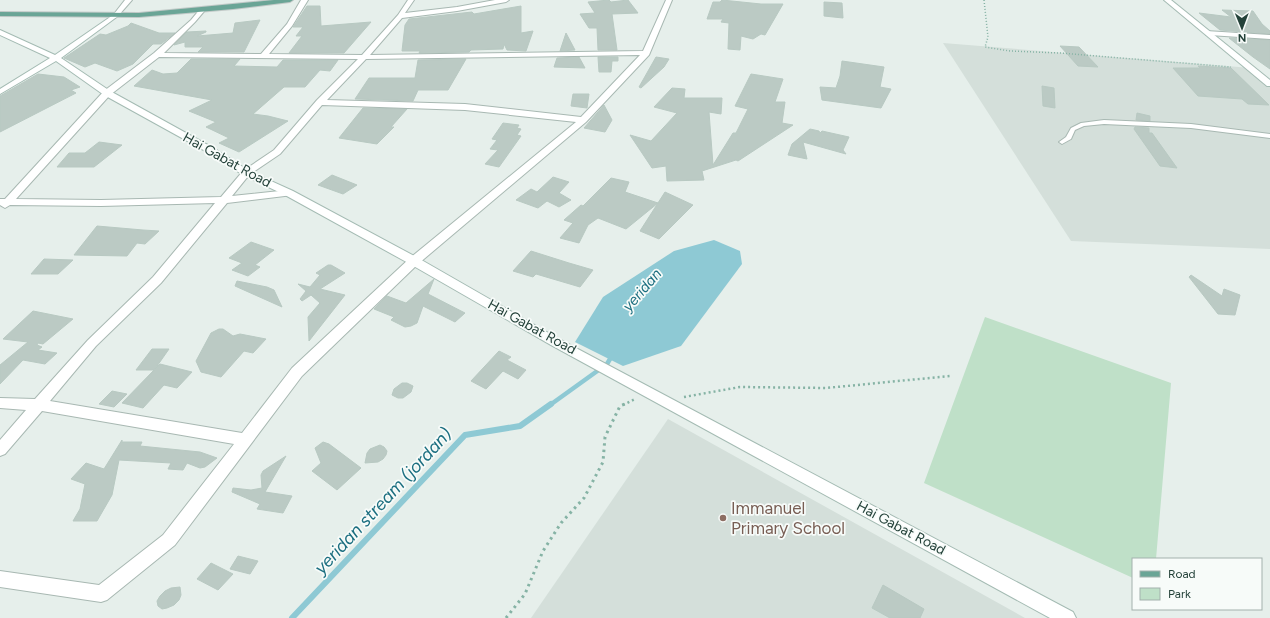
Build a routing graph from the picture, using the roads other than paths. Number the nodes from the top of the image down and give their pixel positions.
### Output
1 (129, 0) edge
2 (290, 0) edge
3 (305, 0) edge
4 (411, 0) edge
5 (506, 0) edge
6 (670, 0) edge
7 (1167, 0) edge
8 (203, 9) junction
9 (0, 14) edge
10 (116, 16) junction
11 (400, 16) junction
12 (0, 32) edge
13 (1209, 33) junction
14 (1270, 37) edge
15 (646, 53) junction
16 (157, 55) junction
17 (264, 55) junction
18 (364, 57) junction
19 (56, 58) junction
20 (1270, 84) edge
21 (0, 92) edge
22 (107, 93) junction
23 (320, 102) junction
24 (583, 120) junction
25 (1270, 136) edge
26 (1062, 142) dead end
27 (246, 173) junction
28 (289, 193) junction
29 (224, 200) junction
30 (4, 202) edge
31 (0, 210) edge
32 (414, 260) junction
33 (0, 403) edge
34 (39, 404) junction
35 (245, 440) junction
36 (0, 450) edge
37 (0, 579) edge
38 (1067, 618) edge

1 - 10 street
2 - 8 main road
3 - 17 street
4 - 11 street
5 - 11 street
6 - 15 street
7 - 13 street
8 - 10 main road
8 - 16 street
9 - 10 main road
10 - 19 street
11 - 18 street
12 - 19 street, Hai Gabat Road
13 - 14 street
13 - 20 street
15 - 18 street
15 - 24 street
16 - 17 street
16 - 22 street
17 - 18 street
18 - 23 street
19 - 21 street
19 - 22 street, Hai Gabat Road
22 - 27 street, Hai Gabat Road
22 - 30 street
23 - 24 street
23 - 27 street
24 - 32 street
25 - 26 lane
27 - 28 street, Hai Gabat Road
27 - 29 street
28 - 29 street
28 - 32 street, Hai Gabat Road
29 - 30 street
29 - 34 street
30 - 31 street
32 - 35 street
32 - 38 street, Hai Gabat Road
33 - 34 street
34 - 35 street
34 - 36 street
35 - 37 street

